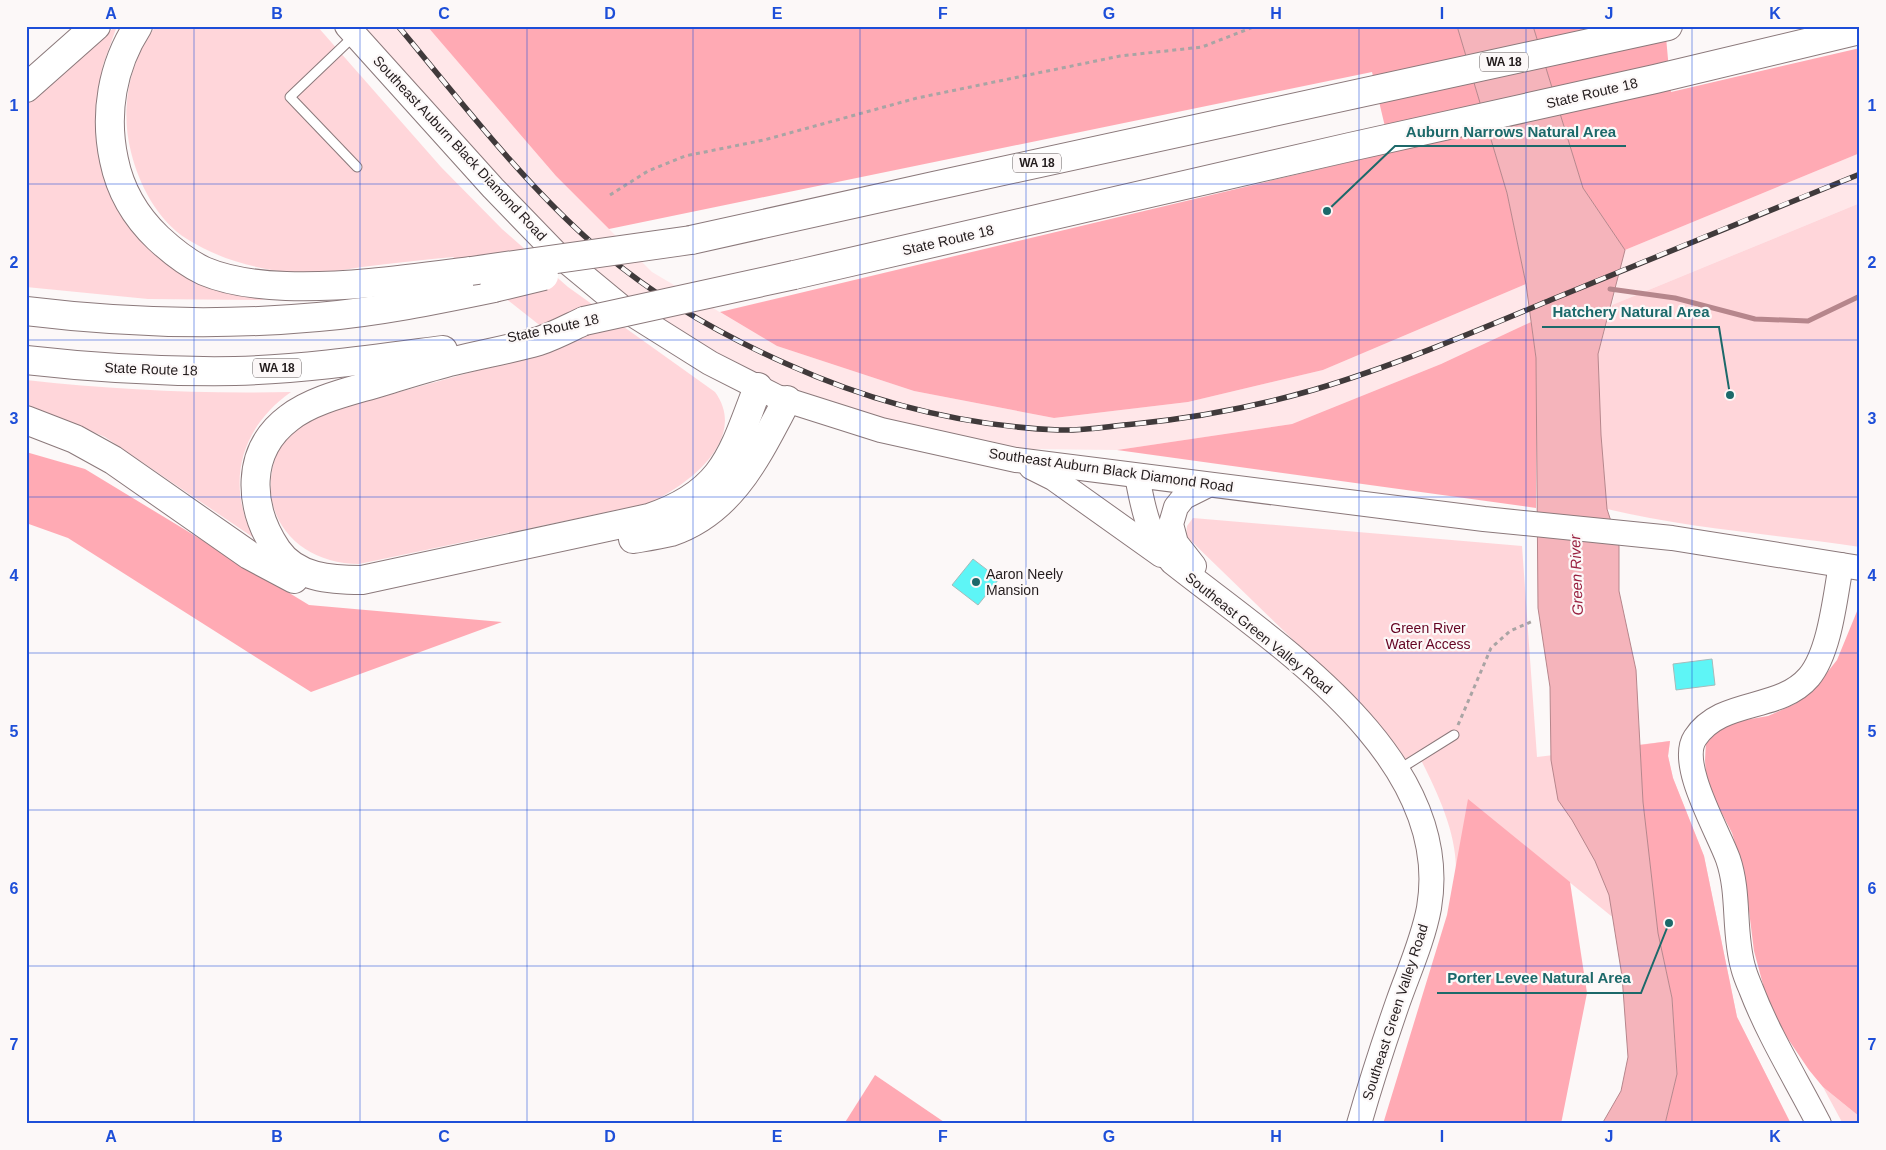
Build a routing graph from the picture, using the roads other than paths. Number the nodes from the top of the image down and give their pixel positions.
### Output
1 (96, 26) edge
2 (138, 26) edge
3 (1668, 26) edge
4 (351, 30) edge
5 (1860, 30) edge
6 (26, 88) edge
7 (358, 167) dead end
8 (691, 240) junction
9 (26, 311) edge
10 (533, 337) junction
11 (26, 360) edge
12 (758, 387) junction
13 (788, 400) junction
14 (26, 420) edge
15 (1016, 460) junction
16 (1137, 476) junction
17 (1208, 485) junction
18 (1172, 562) junction
19 (1850, 566) edge
20 (1238, 614) junction
21 (1454, 735) road end
22 (1398, 770) junction
23 (1359, 1124) edge
24 (1819, 1124) edge

1 - 6 highway
2 - 8 highway, bridge
3 - 8 highway, WA 18
4 - 7 lane
4 - 12 street, Southeast Auburn Black Diamond Road
5 - 10 highway, State Route 18, bridge
8 - 9 highway, WA 18, bridge
10 - 11 highway, State Route 18 / WA 18
10 - 12 highway
12 - 13 street, Southeast Auburn Black Diamond Road
13 - 14 highway
13 - 15 street, Southeast Auburn Black Diamond Road
15 - 16 street, Southeast Auburn Black Diamond Road
15 - 18 street
16 - 17 street, Southeast Auburn Black Diamond Road
16 - 18 street, Southeast Green Valley Road
17 - 19 street, Southeast Auburn Black Diamond Road
17 - 20 street
18 - 20 street, Southeast Green Valley Road
19 - 24 street
20 - 22 street, Southeast Green Valley Road
21 - 22 lane
22 - 23 street, Southeast Green Valley Road

